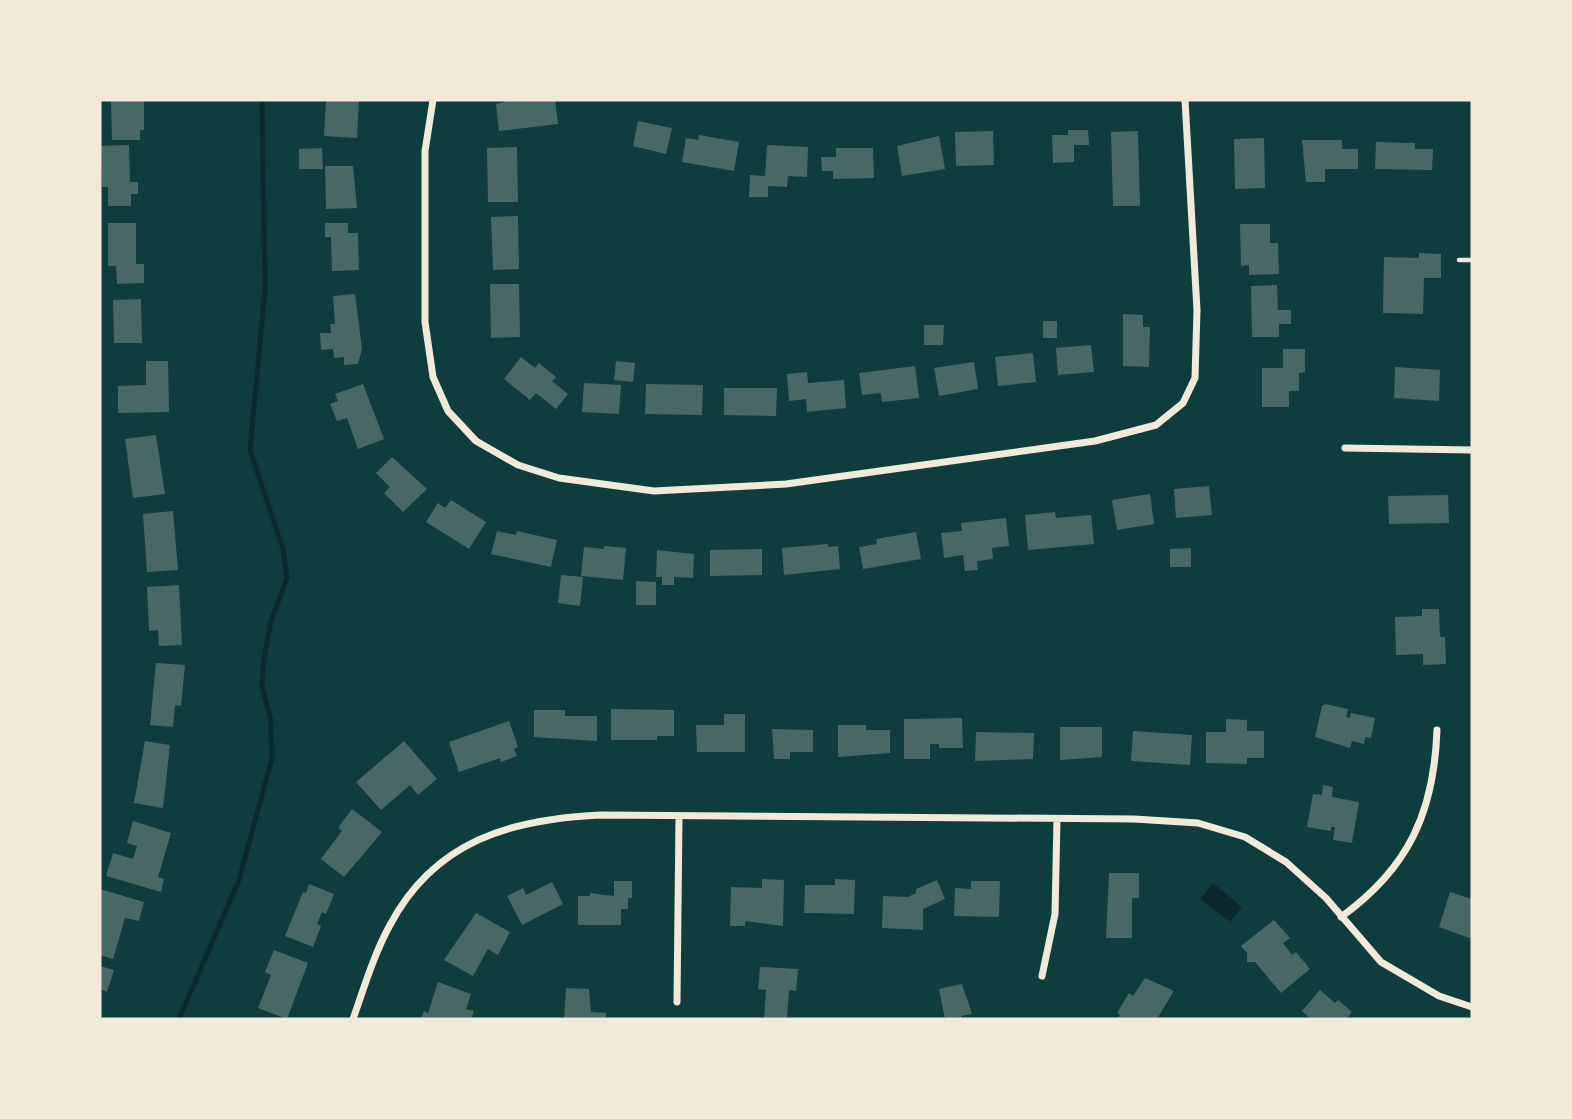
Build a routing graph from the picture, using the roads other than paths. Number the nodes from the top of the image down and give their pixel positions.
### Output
1 (433, 100) edge
2 (1185, 100) edge
3 (1459, 260) dead end
4 (1472, 260) edge
5 (1345, 448) dead end
6 (1472, 450) edge
7 (1437, 730) dead end
8 (679, 817) junction
9 (1057, 819) junction
10 (1341, 917) junction
11 (1042, 976) dead end
12 (677, 1002) dead end
13 (1472, 1007) edge
14 (353, 1019) edge

1 - 2 street
3 - 4 lane
5 - 6 street
7 - 10 street
8 - 9 street
8 - 12 street
8 - 14 street
9 - 10 street
9 - 11 street
10 - 13 street

